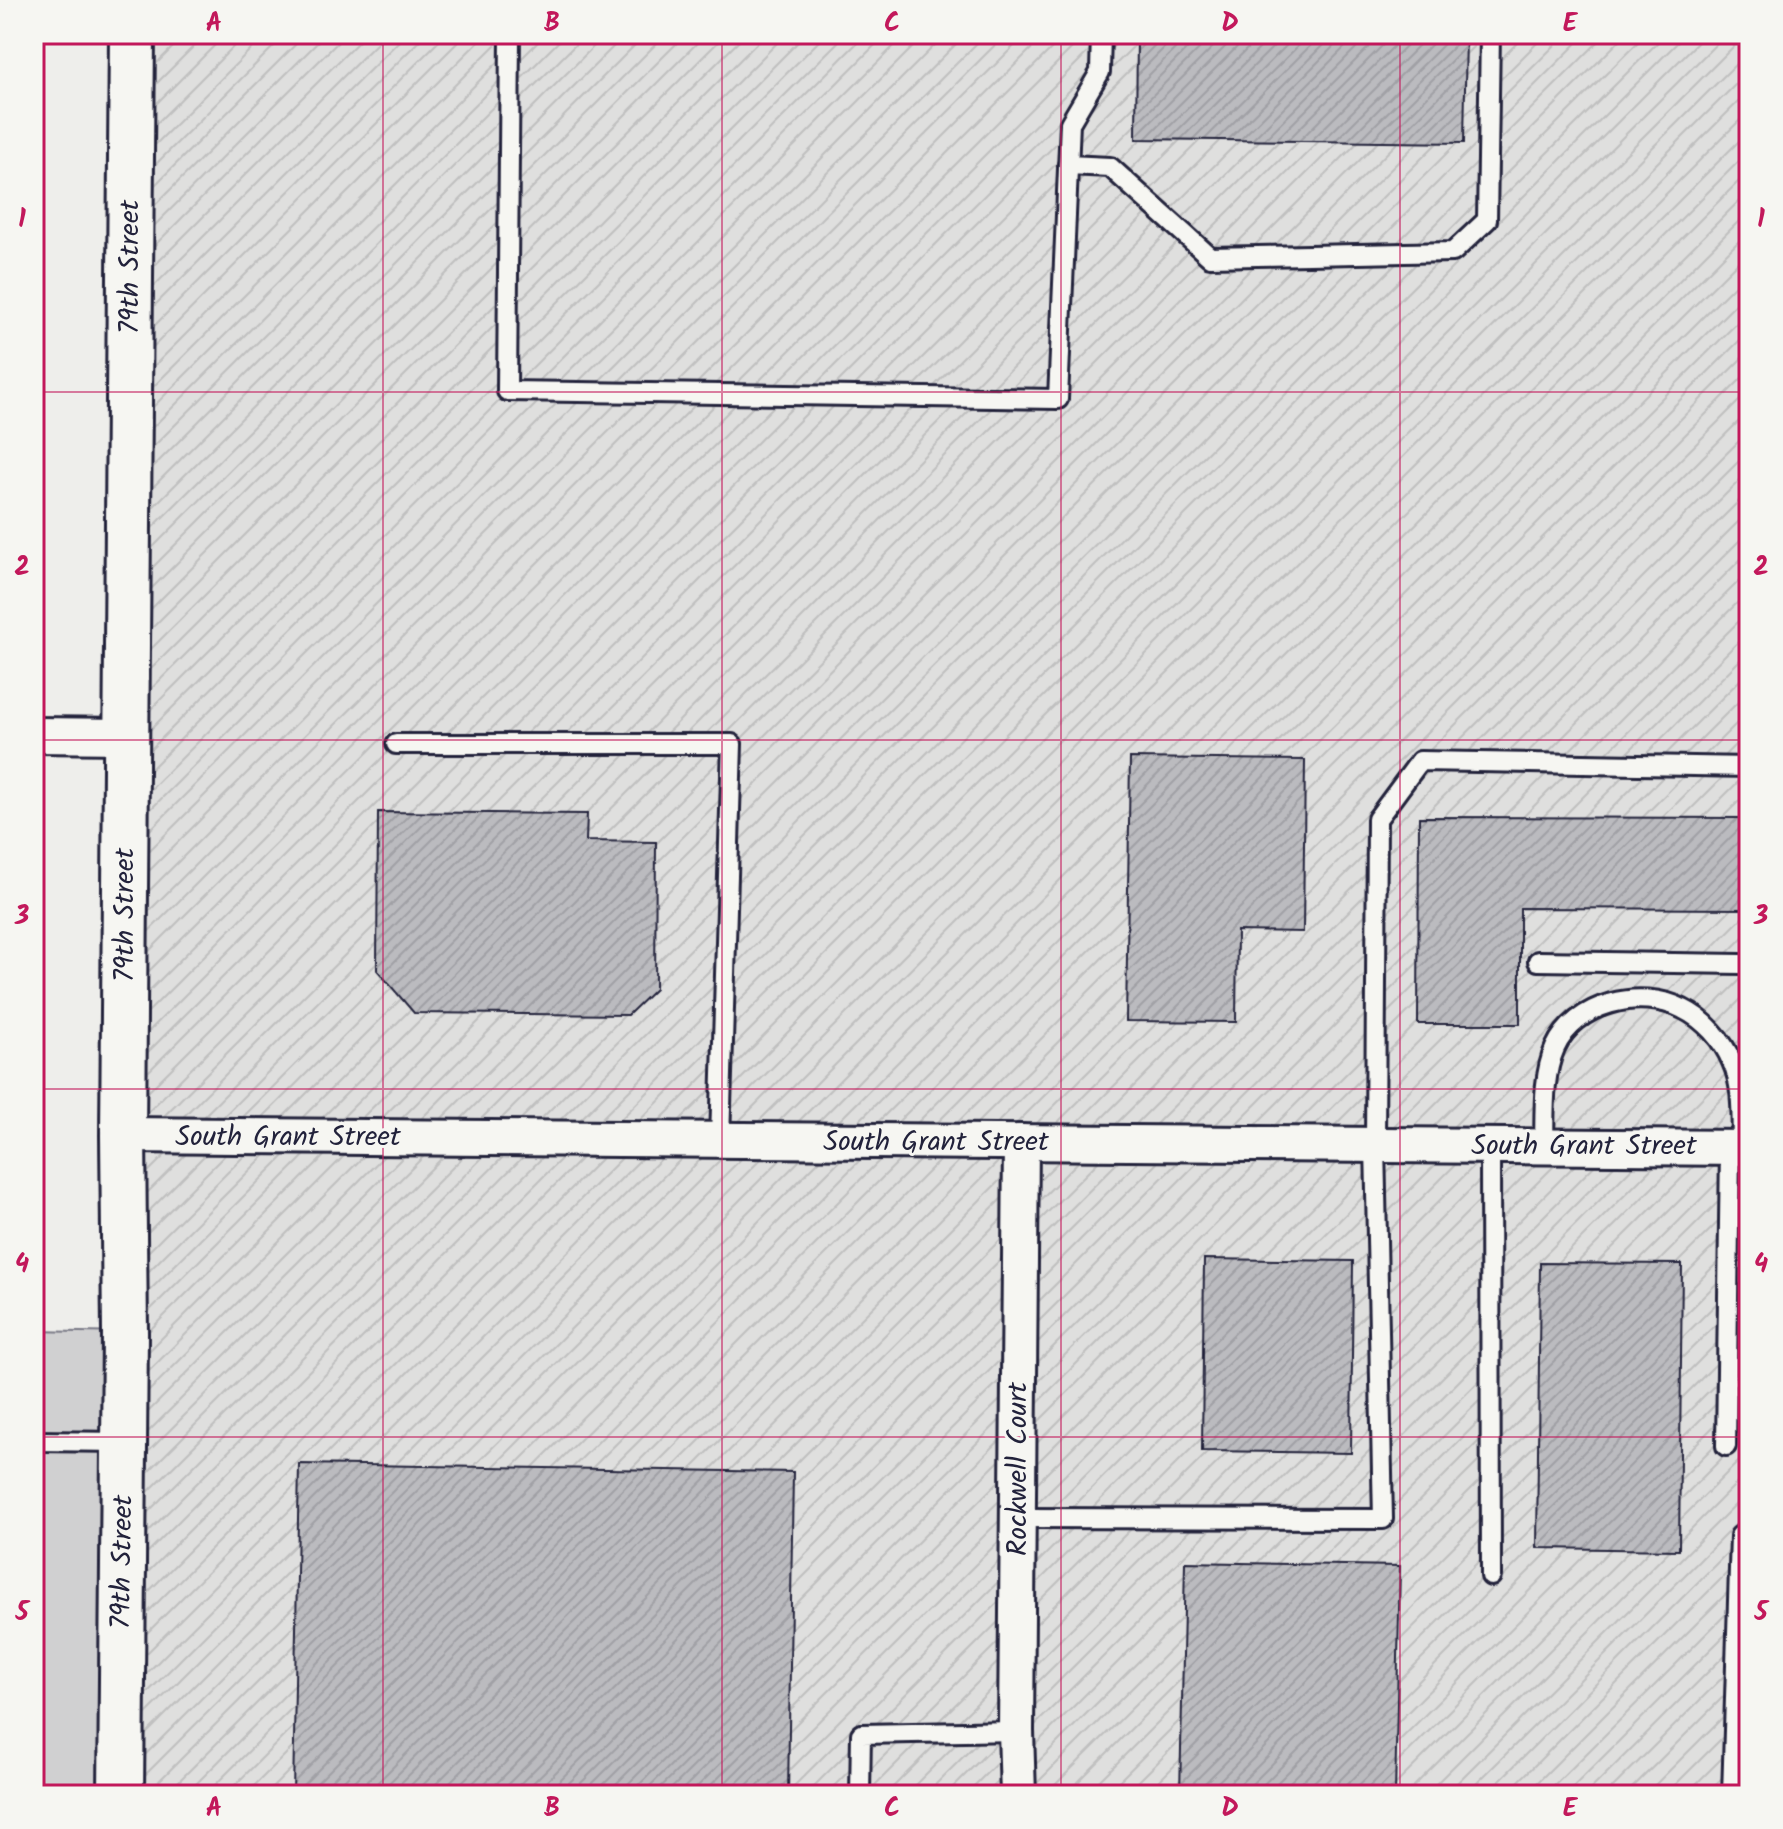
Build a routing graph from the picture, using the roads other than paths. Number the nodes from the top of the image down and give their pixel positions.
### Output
1 (132, 34) edge
2 (510, 34) edge
3 (1101, 34) edge
4 (1490, 34) edge
5 (1068, 165) junction
6 (34, 735) edge
7 (126, 736) junction
8 (396, 744) dead end
9 (1749, 767) edge
10 (1538, 961) dead end
11 (1639, 963) junction
12 (1741, 964) dead end
13 (1638, 999) junction
14 (123, 1135) junction
15 (720, 1140) junction
16 (1021, 1142) junction
17 (1375, 1145) junction
18 (1490, 1146) junction
19 (1544, 1146) junction
20 (1740, 1148) edge
21 (34, 1441) edge
22 (125, 1442) junction
23 (1726, 1446) dead end
24 (1018, 1518) junction
25 (1749, 1536) edge
26 (1491, 1576) dead end
27 (1016, 1731) junction
28 (121, 1795) edge
29 (860, 1795) edge
30 (1018, 1795) edge
31 (1732, 1795) edge

1 - 7 street, 79th Street
2 - 5 lane
3 - 5 lane
4 - 5 lane
6 - 7 street
7 - 14 street, 79th Street
8 - 15 lane
9 - 17 lane
10 - 11 lane
11 - 12 lane
11 - 13 lane
13 - 19 lane
13 - 20 lane
14 - 15 street, South Grant Street
14 - 22 street, 79th Street
15 - 16 street, South Grant Street
16 - 17 street, South Grant Street
16 - 24 street, Rockwell Court
17 - 18 street, South Grant Street
17 - 24 lane
18 - 19 street, South Grant Street
18 - 26 lane
19 - 20 street, South Grant Street
20 - 23 lane
21 - 22 lane
22 - 28 street, 79th Street
24 - 27 street, Rockwell Court
25 - 31 lane
27 - 29 lane
27 - 30 street, Rockwell Court

